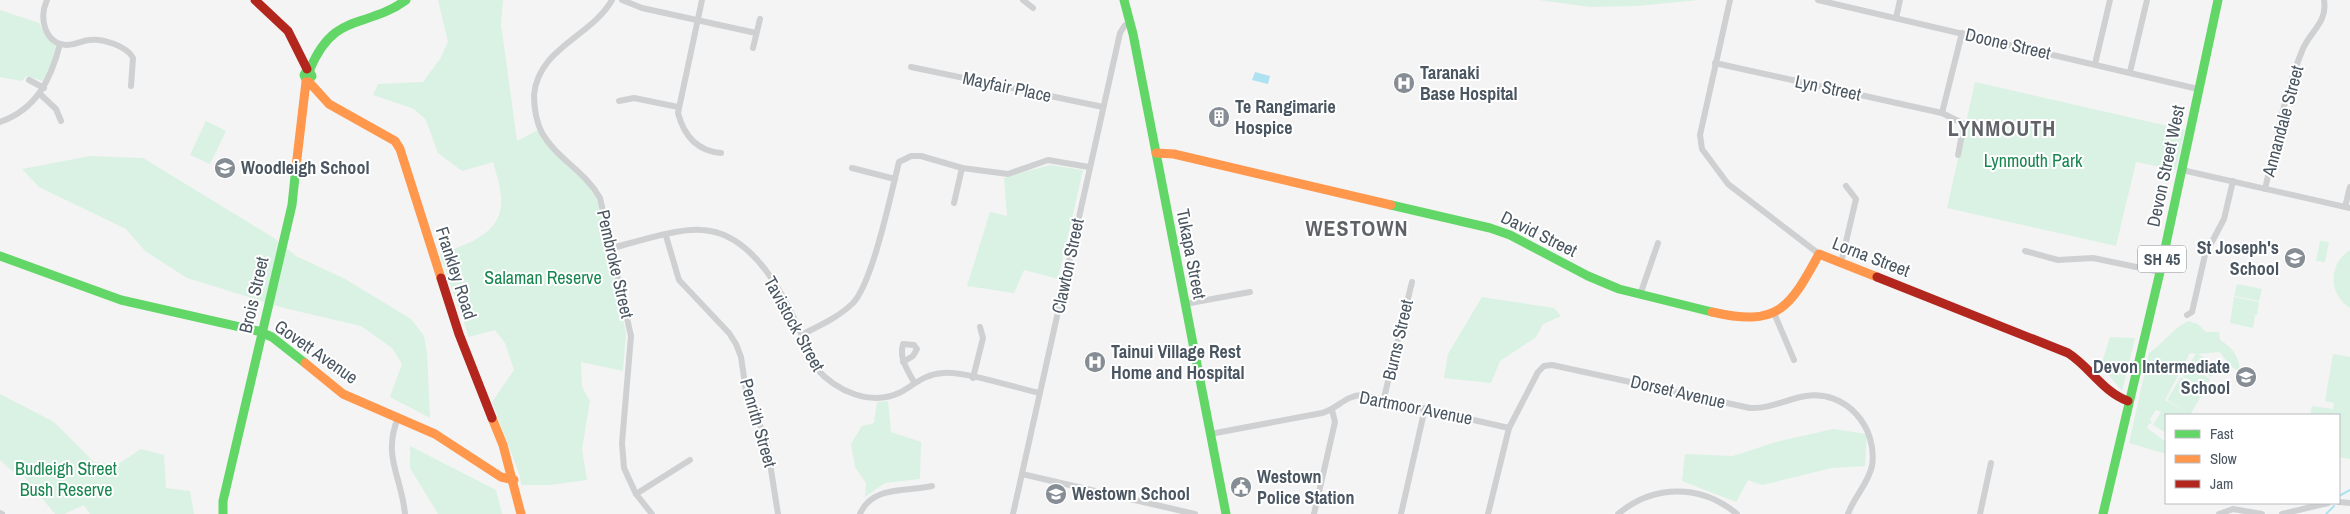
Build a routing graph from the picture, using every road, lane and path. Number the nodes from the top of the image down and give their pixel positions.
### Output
1 (48, 0) edge
2 (255, 0) edge
3 (406, 0) edge
4 (612, 0) edge
5 (622, 0) edge
6 (702, 0) edge
7 (1023, 0) edge
8 (1124, 0) edge
9 (1730, 0) edge
10 (1818, 0) edge
11 (1900, 0) edge
12 (2110, 0) edge
13 (2147, 0) edge
14 (2218, 0) edge
15 (2324, 0) edge
16 (1033, 8) dead end
17 (1896, 18) junction
18 (760, 19) dead end
19 (698, 20) junction
20 (1131, 23) junction
21 (1962, 33) junction
22 (756, 34) junction
23 (60, 44) junction
24 (753, 48) dead end
25 (1715, 63) junction
26 (2095, 64) junction
27 (911, 66) dead end
28 (308, 69) junction
29 (2130, 72) junction
30 (29, 80) dead end
31 (308, 82) junction
32 (131, 86) dead end
33 (2198, 89) junction
34 (42, 91) junction
35 (619, 101) dead end
36 (678, 107) junction
37 (1103, 107) junction
38 (1942, 113) junction
39 (62, 121) dead end
40 (0, 122) edge
41 (721, 153) dead end
42 (1156, 153) junction
43 (1958, 155) dead end
44 (1089, 167) junction
45 (852, 168) dead end
46 (962, 168) junction
47 (2182, 170) junction
48 (895, 179) junction
49 (2232, 181) junction
50 (1846, 186) dead end
51 (2350, 187) edge
52 (2265, 189) junction
53 (954, 203) dead end
54 (2348, 208) edge
55 (666, 236) junction
56 (1658, 243) dead end
57 (612, 248) junction
58 (2025, 251) dead end
59 (1818, 254) junction
60 (0, 256) edge
61 (1841, 263) junction
62 (2160, 272) junction
63 (1412, 282) dead end
64 (1250, 292) dead end
65 (1640, 295) junction
66 (1185, 304) junction
67 (1774, 313) junction
68 (2188, 316) dead end
69 (980, 327) dead end
70 (262, 333) junction
71 (801, 335) junction
72 (1794, 360) dead end
73 (903, 362) dead end
74 (974, 378) junction
75 (914, 382) junction
76 (1040, 393) junction
77 (1384, 398) junction
78 (2128, 401) junction
79 (1425, 408) junction
80 (1332, 410) junction
81 (398, 418) junction
82 (1509, 428) junction
83 (1210, 434) junction
84 (690, 460) dead end
85 (1992, 463) dead end
86 (1022, 474) junction
87 (514, 480) junction
88 (932, 486) dead end
89 (636, 494) junction
90 (2324, 504) edge
91 (223, 514) edge
92 (405, 514) edge
93 (522, 514) edge
94 (652, 514) edge
95 (778, 514) edge
96 (860, 514) edge
97 (1013, 514) edge
98 (1195, 514) edge
99 (1226, 514) edge
100 (1314, 514) edge
101 (1401, 514) edge
102 (1488, 514) edge
103 (1618, 514) edge
104 (1737, 514) edge
105 (1848, 514) edge
106 (1980, 514) edge
107 (2103, 514) edge
108 (2219, 514) edge
109 (2262, 514) edge
110 (2282, 514) edge

1 - 23 street
2 - 28 street
3 - 28 street
4 - 57 street, Pembroke Street
5 - 19 street
6 - 19 street
7 - 16 street
8 - 20 street, Tukapa Street
9 - 25 street
10 - 17 street, Doone Street
11 - 17 street
12 - 26 street
13 - 29 street
14 - 33 street, Devon Street West / SH 45
15 - 52 street, Annandale Street
17 - 21 street, Doone Street
18 - 22 street
19 - 22 street
19 - 36 street
20 - 37 street, Clawton Street
20 - 42 street, Tukapa Street
21 - 26 street, Doone Street
21 - 38 street
22 - 24 street
23 - 32 street
23 - 34 street
25 - 38 street, Lyn Street
25 - 59 street, Lorna Street
26 - 29 street, Doone Street
27 - 37 street, Mayfair Place
28 - 31 street, Brois Street
29 - 33 street, Doone Street
30 - 34 street
31 - 70 street, Brois Street
31 - 87 street, Frankley Road
33 - 47 street, Devon Street West / SH 45
34 - 39 street
34 - 40 street
35 - 36 street
36 - 41 street
37 - 44 street, Clawton Street
38 - 43 street, Lyn Street
42 - 65 street, David Street
42 - 66 street, Tukapa Street
44 - 46 street
44 - 76 street, Clawton Street
45 - 48 street
46 - 48 street
46 - 53 street
47 - 49 street
47 - 62 street, Devon Street West / SH 45
48 - 71 street
49 - 52 street
49 - 68 street
50 - 61 street
51 - 54 street
52 - 54 street
55 - 57 street, Tavistock Street
55 - 71 street, Tavistock Street
55 - 95 street, Penrith Street
56 - 65 street
57 - 89 street, Pembroke Street
58 - 62 street
59 - 61 street, Lorna Street
59 - 67 street, David Street
60 - 70 street, Govett Avenue
61 - 78 street, Lorna Street
62 - 78 street, Devon Street West / SH 45
63 - 77 street, Burns Street
64 - 66 street
65 - 67 street, David Street
66 - 83 street, Tukapa Street
67 - 72 street
69 - 74 street
70 - 81 street, Govett Avenue
70 - 91 street, Brois Street
71 - 75 street, Tavistock Street
73 - 75 street
74 - 75 street, Tavistock Street
74 - 76 street, Tavistock Street
76 - 86 street, Clawton Street
77 - 79 street, Dartmoor Avenue
77 - 80 street, Dartmoor Avenue
78 - 107 street, Devon Street West / SH 45
79 - 82 street, Dartmoor Avenue
79 - 101 street
80 - 83 street, Dartmoor Avenue
80 - 100 street
81 - 87 street, Govett Avenue
81 - 92 street
82 - 102 street, Dorset Avenue
82 - 105 street, Dorset Avenue
83 - 99 street, Tukapa Street
84 - 89 street
85 - 106 street
86 - 97 street, Clawton Street
86 - 98 street
87 - 93 street, Frankley Road
88 - 96 street
89 - 94 street, Pembroke Street
90 - 110 street
103 - 104 street
108 - 109 street

